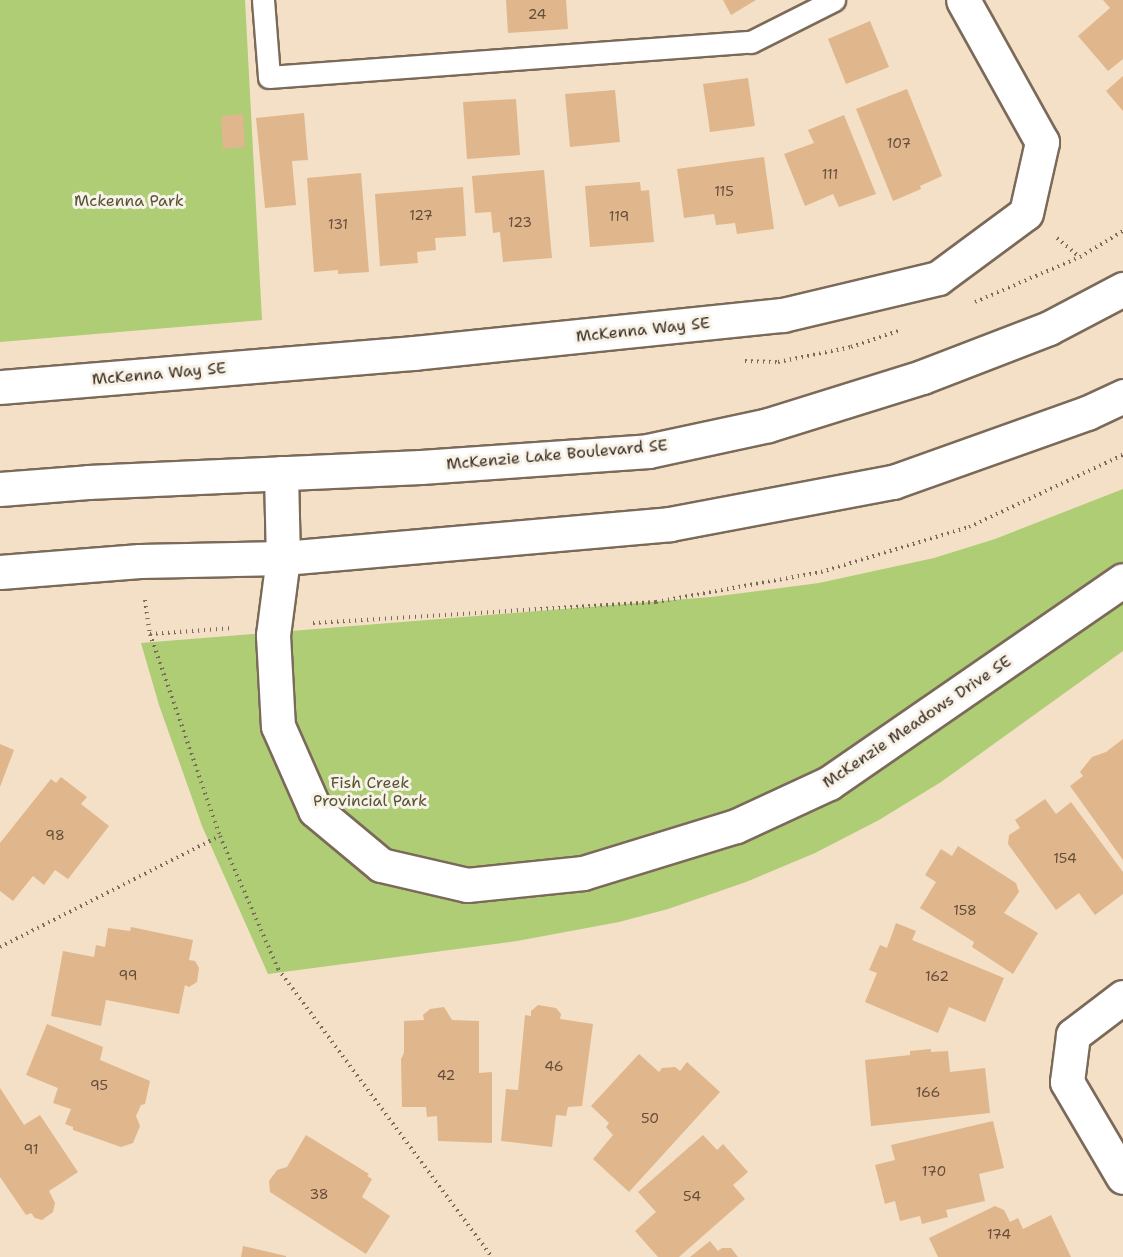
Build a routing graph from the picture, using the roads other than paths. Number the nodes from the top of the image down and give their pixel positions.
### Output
1 (264, 0) edge
2 (834, 0) edge
3 (963, 0) edge
4 (1123, 289) edge
5 (0, 387) edge
6 (1123, 396) edge
7 (281, 472) junction
8 (0, 489) edge
9 (283, 558) junction
10 (0, 572) edge
11 (1123, 580) edge
12 (1123, 997) edge
13 (1123, 1177) edge

1 - 2 lane
3 - 5 street, McKenna Way SE
4 - 7 street, McKenzie Lake Boulevard SE
6 - 9 street
7 - 8 street, McKenzie Lake Boulevard SE
7 - 9 street, McKenzie Meadows Drive SE
9 - 10 street
9 - 11 street, McKenzie Meadows Drive SE
12 - 13 street

